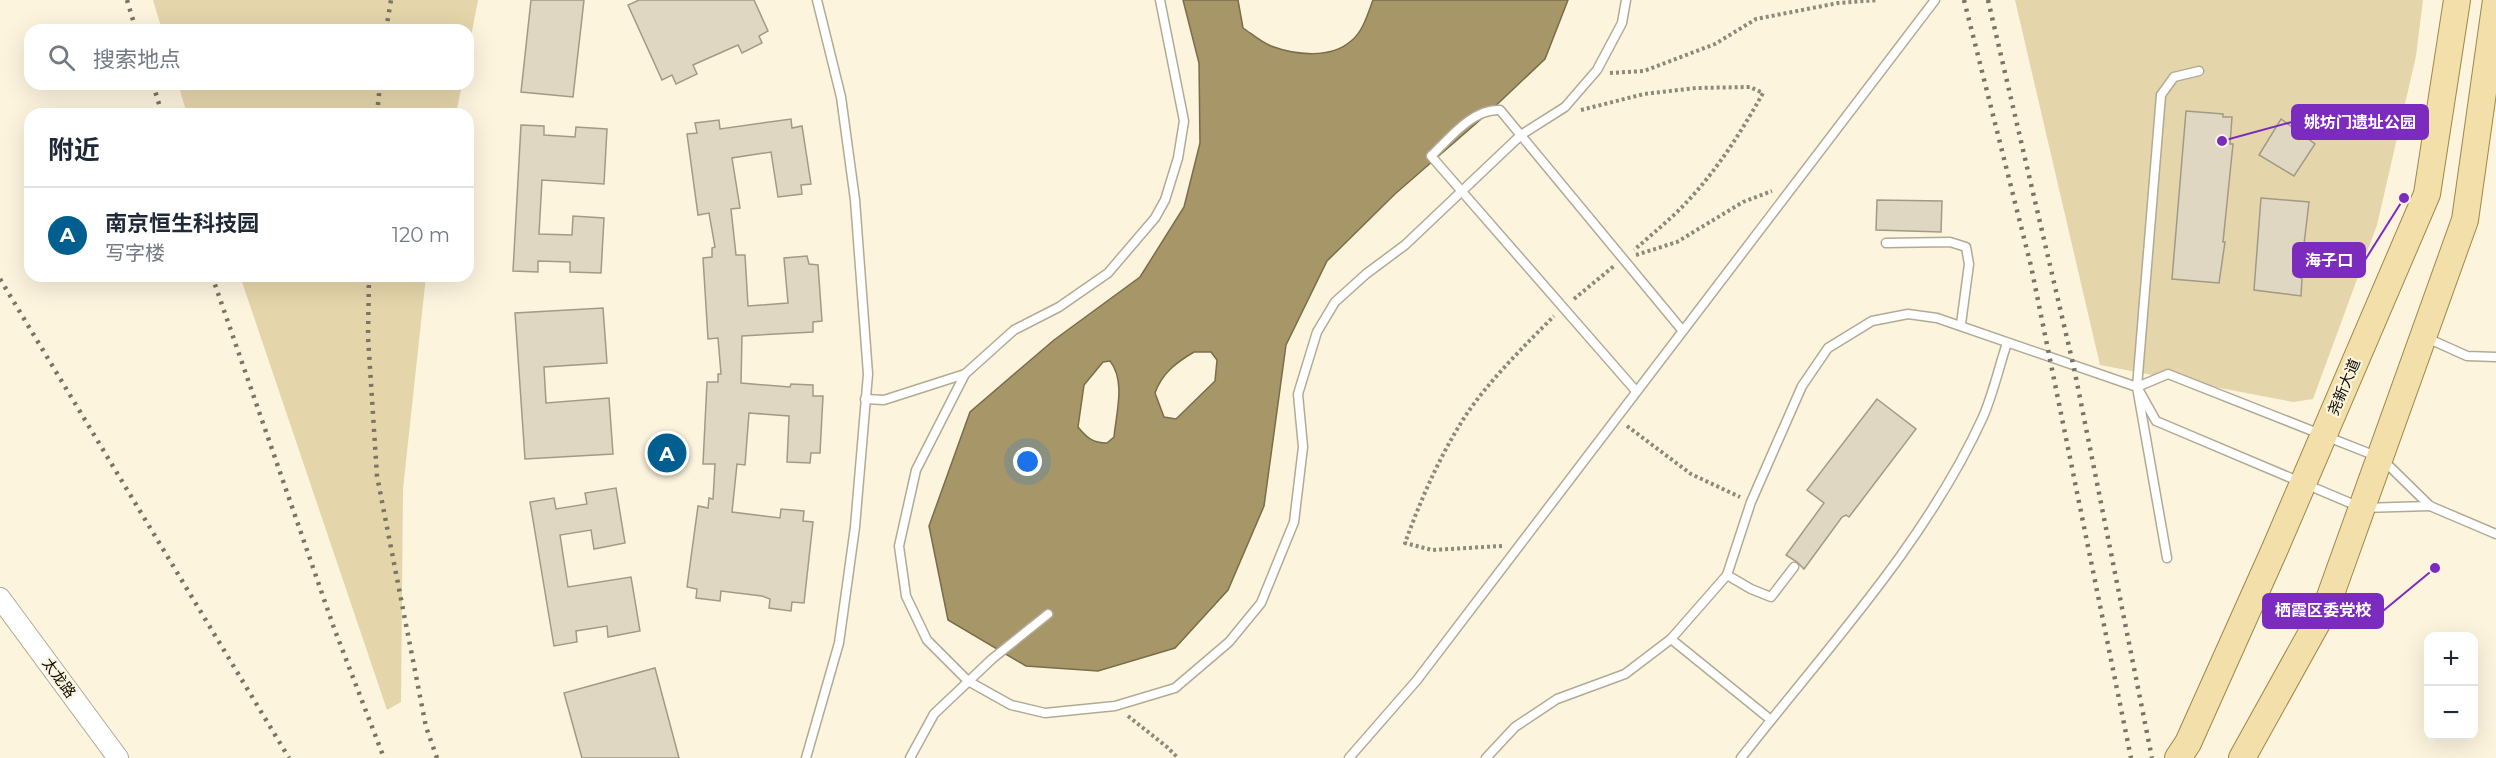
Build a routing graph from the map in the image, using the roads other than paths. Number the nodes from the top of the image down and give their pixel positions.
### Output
1 (817, 0) edge
2 (1160, 0) edge
3 (1626, 0) edge
4 (1935, 0) edge
5 (2457, 0) edge
6 (2496, 0) edge
7 (2199, 71) dead end
8 (1521, 135) junction
9 (1461, 191) junction
10 (1886, 243) dead end
11 (1960, 324) junction
12 (1682, 330) junction
13 (2424, 337) junction
14 (2007, 343) junction
15 (2496, 357) edge
16 (965, 374) junction
17 (2137, 387) junction
18 (1636, 392) junction
19 (865, 399) junction
20 (2324, 435) junction
21 (2381, 458) junction
22 (2304, 482) junction
23 (2430, 506) junction
24 (2362, 508) junction
25 (2496, 534) edge
26 (2167, 558) dead end
27 (1794, 567) dead end
28 (1727, 575) junction
29 (0, 598) edge
30 (1048, 614) dead end
31 (1671, 639) junction
32 (968, 681) junction
33 (1771, 720) junction
34 (118, 758) edge
35 (806, 758) edge
36 (910, 758) edge
37 (1349, 758) edge
38 (1486, 758) edge
39 (1741, 758) edge
40 (2178, 758) edge
41 (2242, 758) edge

1 - 19 lane
2 - 16 lane
3 - 8 lane
4 - 12 lane
5 - 20 main road, 尧新大道
6 - 13 main road
7 - 17 lane
8 - 9 lane
8 - 9 lane
8 - 12 lane
9 - 18 lane
9 - 32 lane
10 - 11 lane
11 - 14 lane
11 - 28 lane
12 - 18 lane
13 - 15 lane
13 - 21 main road
14 - 17 lane
14 - 33 lane
16 - 19 lane
16 - 32 lane
17 - 20 lane
17 - 22 lane
17 - 26 lane
18 - 37 lane
19 - 35 lane
20 - 21 lane
20 - 22 main road, 尧新大道
21 - 23 lane
21 - 24 main road
22 - 24 lane
22 - 40 main road, 尧新大道
23 - 24 lane
23 - 25 lane
24 - 41 main road
27 - 28 lane
28 - 31 lane
29 - 34 street, 太龙路
30 - 32 lane
31 - 33 lane
31 - 38 lane
32 - 36 lane
33 - 39 lane

